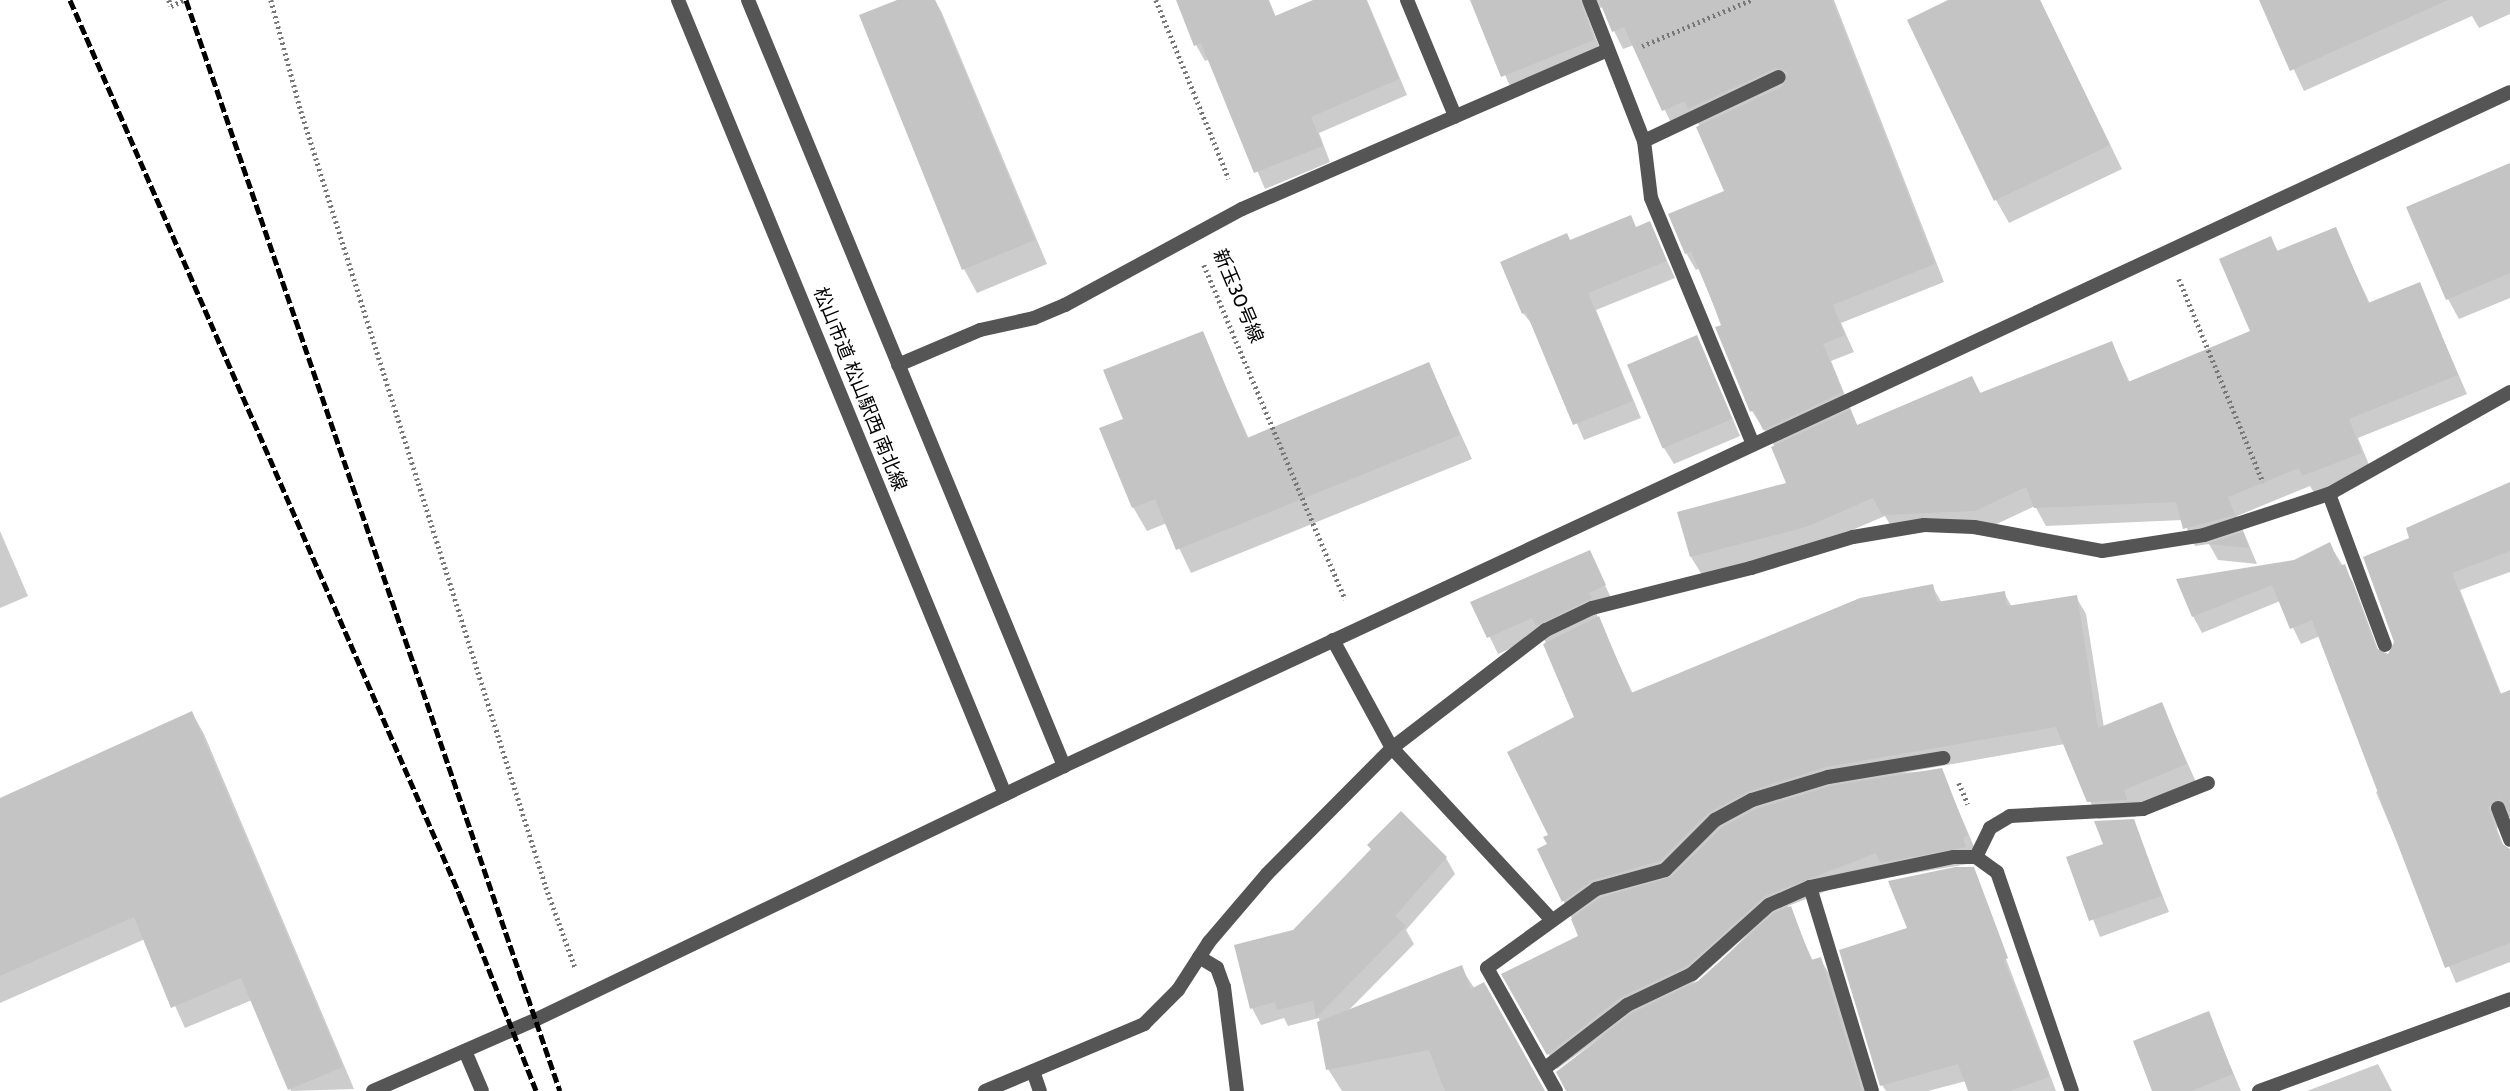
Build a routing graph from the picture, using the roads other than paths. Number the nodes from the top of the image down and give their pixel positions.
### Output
1 (678, 0) edge
2 (748, 0) edge
3 (1406, 0) edge
4 (1589, 0) edge
5 (1609, 54) junction
6 (1779, 77) dead end
7 (2510, 92) edge
8 (1455, 116) junction
9 (1644, 141) junction
10 (898, 365) junction
11 (2510, 392) edge
12 (1753, 444) junction
13 (2329, 494) junction
14 (1333, 640) junction
15 (2385, 645) dead end
16 (1392, 748) junction
17 (1943, 758) road end
18 (1064, 766) junction
19 (2208, 783) dead end
20 (1005, 794) junction
21 (2498, 808) dead end
22 (2510, 841) edge
23 (1976, 857) junction
24 (1810, 887) junction
25 (1551, 919) junction
26 (1199, 957) junction
27 (2510, 999) edge
28 (465, 1051) junction
29 (1544, 1069) junction
30 (1033, 1071) junction
31 (373, 1091) edge
32 (482, 1091) edge
33 (985, 1091) edge
34 (1040, 1091) edge
35 (1237, 1091) edge
36 (1556, 1091) edge
37 (1872, 1091) edge
38 (2072, 1091) edge
39 (2259, 1091) edge

1 - 20 street, 松山市道 松山駅西 南北線
2 - 10 street
3 - 8 street
4 - 5 street
5 - 8 street, 新玉30号線
5 - 9 street
6 - 9 street
7 - 12 street
8 - 10 street, 新玉30号線
9 - 12 street
10 - 18 street
11 - 13 street
12 - 14 street
13 - 15 street
13 - 16 street
14 - 16 street
14 - 18 street
16 - 25 street
16 - 26 street
17 - 25 street
18 - 20 street
19 - 23 street
20 - 28 street
21 - 22 street
23 - 24 street
23 - 38 street
24 - 29 street
24 - 37 street
25 - 29 street
26 - 30 street
26 - 35 street
27 - 39 street
28 - 31 street
28 - 32 street
29 - 36 street
30 - 33 street
30 - 34 street

